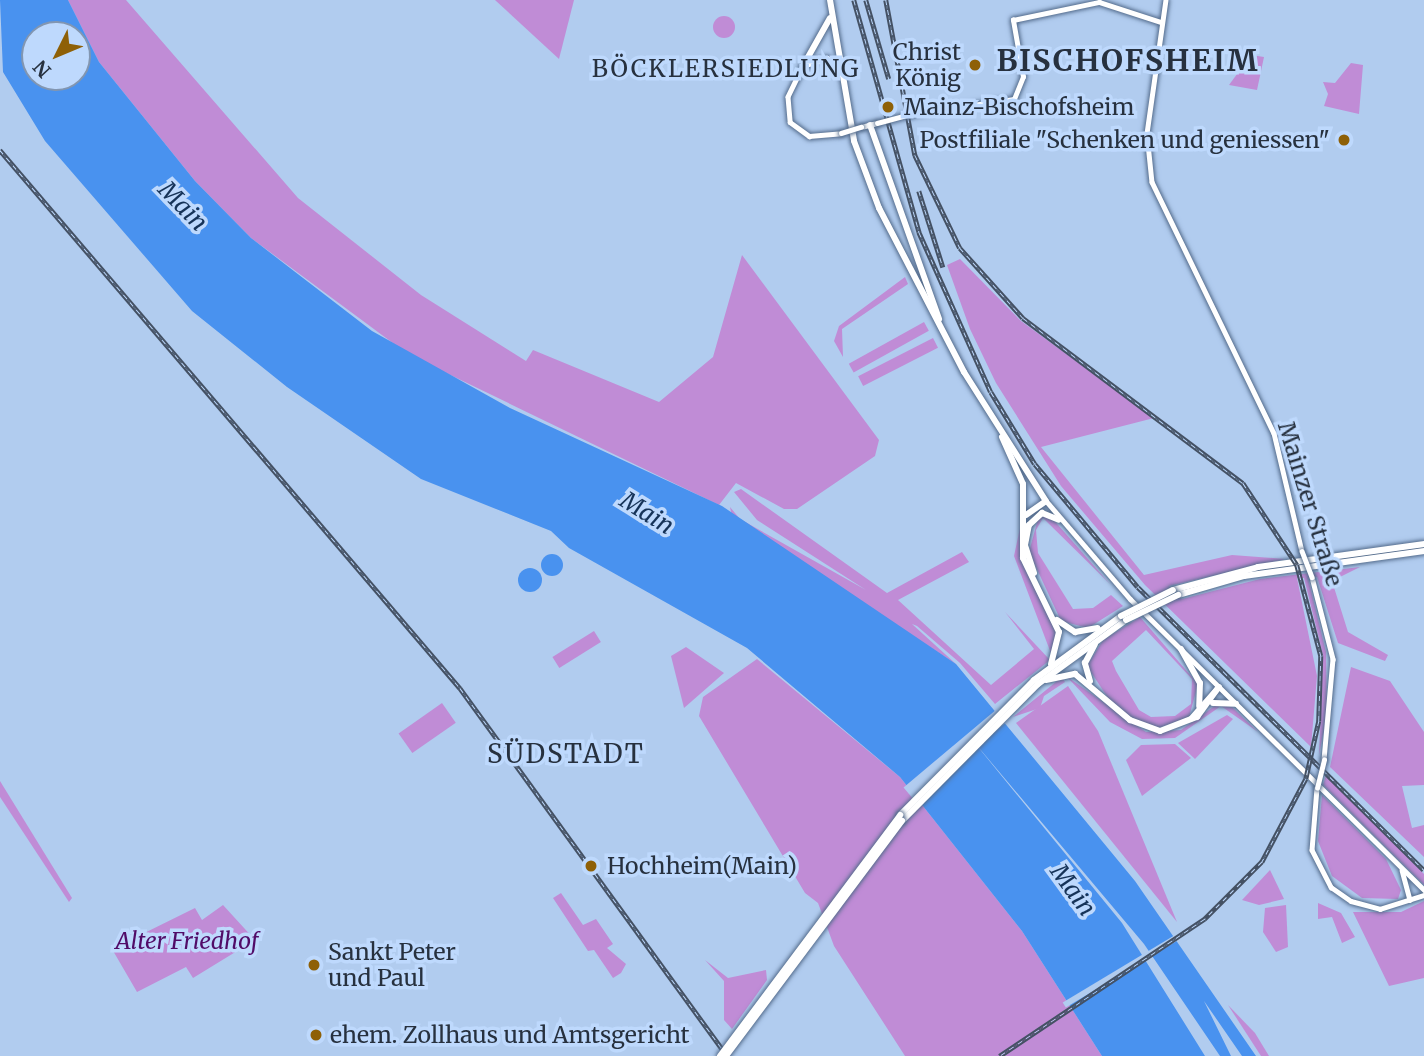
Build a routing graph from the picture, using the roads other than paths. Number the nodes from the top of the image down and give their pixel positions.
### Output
1 (1166, 0) edge
2 (831, 1) edge
3 (1161, 22) junction
4 (803, 66) junction
5 (843, 85) junction
6 (874, 124) junction
7 (939, 319) junction
8 (1002, 438) junction
9 (1015, 455) junction
10 (1046, 502) junction
11 (1037, 515) junction
12 (1025, 517) junction
13 (1059, 520) junction
14 (1424, 544) edge
15 (1424, 551) edge
16 (1175, 593) junction
17 (1108, 627) junction
18 (1181, 649) junction
19 (1047, 669) junction
20 (1038, 684) junction
21 (1093, 685) junction
22 (1219, 687) junction
23 (1213, 704) junction
24 (1236, 704) junction
25 (1199, 706) junction
26 (1008, 708) junction
27 (1189, 722) junction
28 (1397, 863) junction
29 (1424, 892) edge
30 (1410, 902) junction
31 (720, 1056) edge
32 (726, 1056) edge

1 - 3 main road, Mainzer Straße
2 - 4 highway
2 - 5 highway
2 - 7 highway
3 - 6 main road, bridge
3 - 30 main road, Mainzer Straße, bridge
4 - 5 highway
4 - 6 main road, bridge
5 - 8 highway
6 - 7 highway
7 - 9 highway
8 - 9 highway
8 - 12 highway
9 - 10 highway
10 - 11 highway
10 - 12 highway
10 - 13 main road
11 - 13 highway
11 - 17 highway
12 - 19 highway
13 - 18 main road
14 - 16 highway
15 - 16 highway
16 - 17 highway, bridge
17 - 19 highway
17 - 20 highway
17 - 21 highway
18 - 22 main road
18 - 25 highway
19 - 26 highway
20 - 21 highway
20 - 26 highway
21 - 27 highway
22 - 23 highway
22 - 24 main road
22 - 25 highway
23 - 24 highway
23 - 27 highway
24 - 28 main road
25 - 27 highway
26 - 31 highway, bridge
26 - 32 highway, bridge
28 - 29 main road
28 - 30 main road
29 - 30 main road

